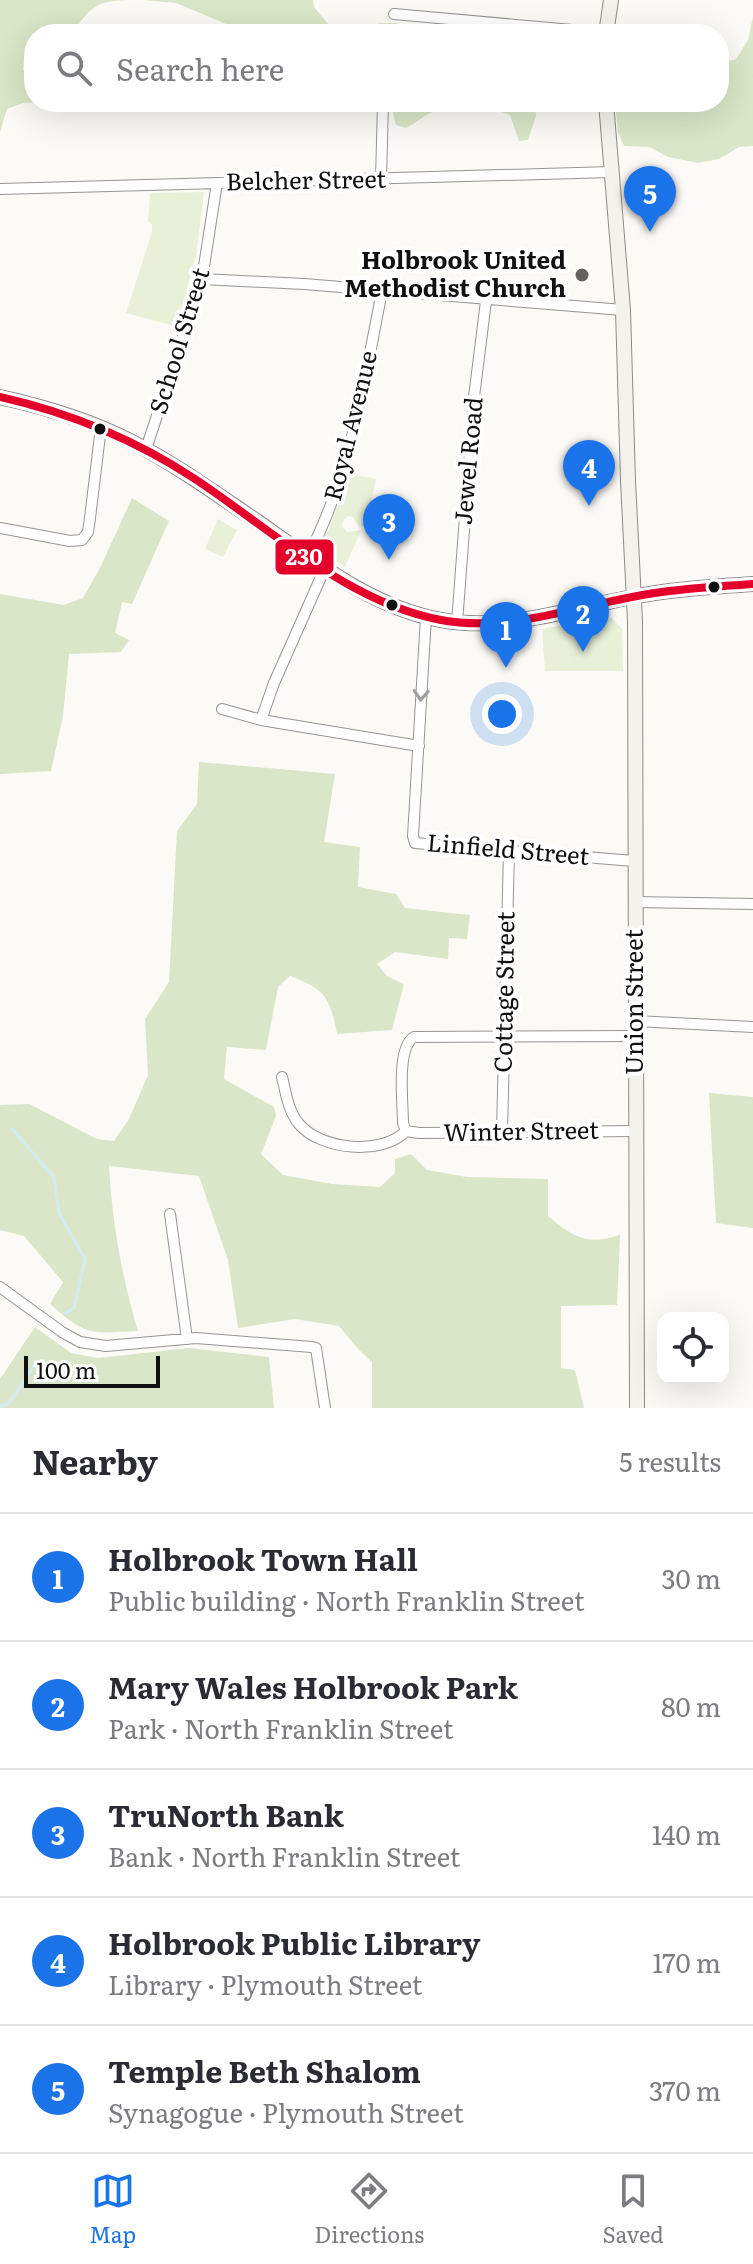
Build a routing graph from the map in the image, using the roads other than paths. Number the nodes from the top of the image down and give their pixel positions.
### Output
1 (611, 0) edge
2 (394, 14) dead end
3 (506, 24) edge
4 (607, 24) edge
5 (383, 112) edge
6 (607, 112) edge
7 (612, 172) junction
8 (381, 180) junction
9 (217, 183) junction
10 (0, 189) edge
11 (202, 279) junction
12 (382, 291) junction
13 (486, 301) junction
14 (623, 310) junction
15 (0, 397) edge
16 (101, 427) junction
17 (146, 449) junction
18 (0, 528) edge
19 (308, 556) junction
20 (325, 568) junction
21 (753, 584) edge
22 (633, 596) junction
23 (426, 617) junction
24 (457, 623) junction
25 (222, 709) dead end
26 (261, 720) junction
27 (419, 746) junction
28 (509, 852) junction
29 (634, 861) junction
30 (634, 902) junction
31 (753, 904) edge
32 (753, 1027) edge
33 (635, 1028) junction
34 (504, 1036) junction
35 (282, 1077) dead end
36 (406, 1131) junction
37 (502, 1131) junction
38 (636, 1131) junction
39 (170, 1214) dead end
40 (0, 1287) edge
41 (187, 1339) junction
42 (325, 1408) edge
43 (637, 1408) edge

1 - 4 main road
2 - 3 street
5 - 8 street
6 - 7 main road, Union Street
7 - 8 street, Belcher Street
7 - 14 main road, Union Street
8 - 9 street, Belcher Street
9 - 10 street, Belcher Street
9 - 11 street, School Street
11 - 12 street
11 - 17 street, School Street
12 - 13 street
12 - 19 street, Royal Avenue
13 - 14 street
13 - 24 street, Jewel Road
14 - 22 main road, Union Street
15 - 16 main road
16 - 17 main road
16 - 18 street
17 - 19 main road
19 - 20 main road
20 - 23 main road
20 - 26 street
21 - 22 main road
22 - 24 main road
22 - 29 main road, Union Street
23 - 24 main road
23 -> 27 street, Linfield Street
25 - 26 street
26 - 27 street
27 - 28 street, Linfield Street
28 - 29 street, Linfield Street
28 - 34 street, Cottage Street
29 - 30 main road, Union Street
30 - 31 street
30 - 33 main road, Union Street
32 - 33 street
33 - 34 street
33 - 38 main road, Union Street
34 - 36 street
34 - 37 street, Cottage Street
35 - 36 street
36 - 37 street, Winter Street
37 - 38 street, Winter Street
38 - 43 main road, Union Street
39 - 41 street
40 - 41 street
41 - 42 street

